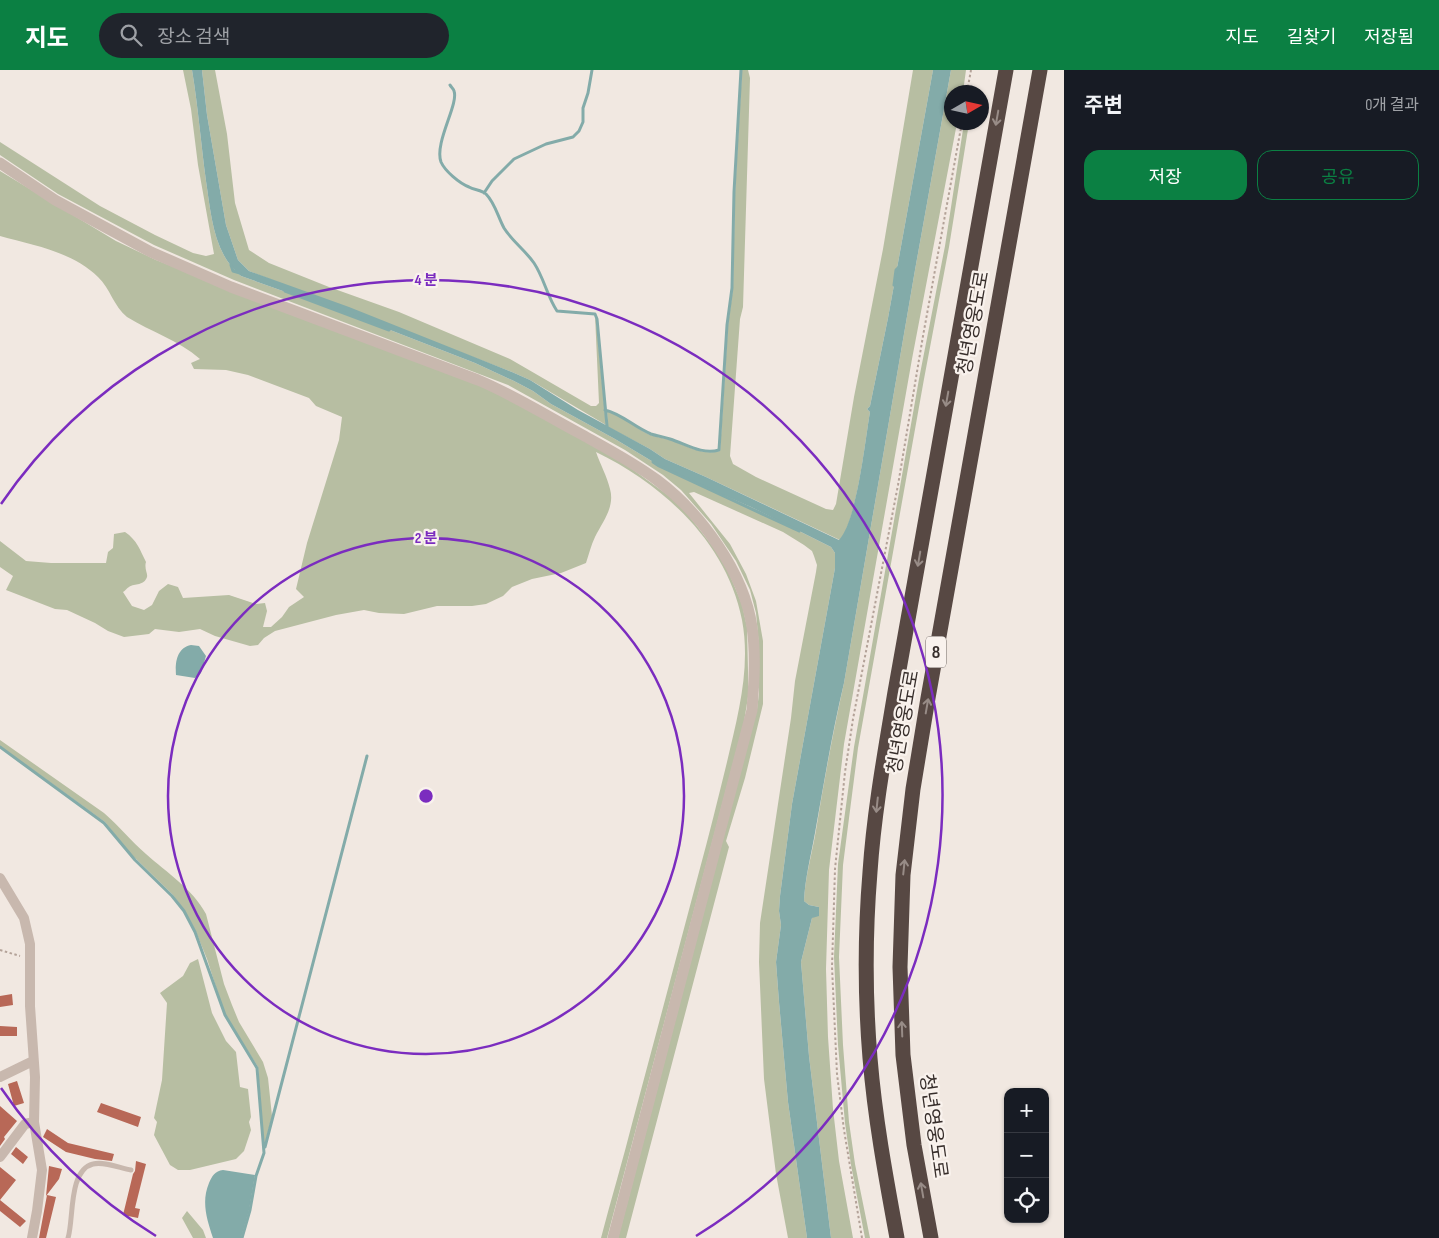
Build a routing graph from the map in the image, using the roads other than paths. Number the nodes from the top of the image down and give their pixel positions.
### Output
1 (1006, 70) edge
2 (1040, 70) edge
3 (0, 163) edge
4 (0, 878) edge
5 (33, 1061) junction
6 (0, 1077) edge
7 (34, 1122) junction
8 (0, 1157) edge
9 (131, 1170) dead end
10 (32, 1238) edge
11 (68, 1238) edge
12 (613, 1238) edge
13 (897, 1238) edge
14 (931, 1238) edge

1 -> 13 highway, 청년영웅도로 / 8
14 -> 2 highway, 청년영웅도로 / 8
3 - 12 street
4 - 5 street
5 - 6 street
5 - 7 street
7 - 8 street
7 - 10 street
9 - 11 lane

